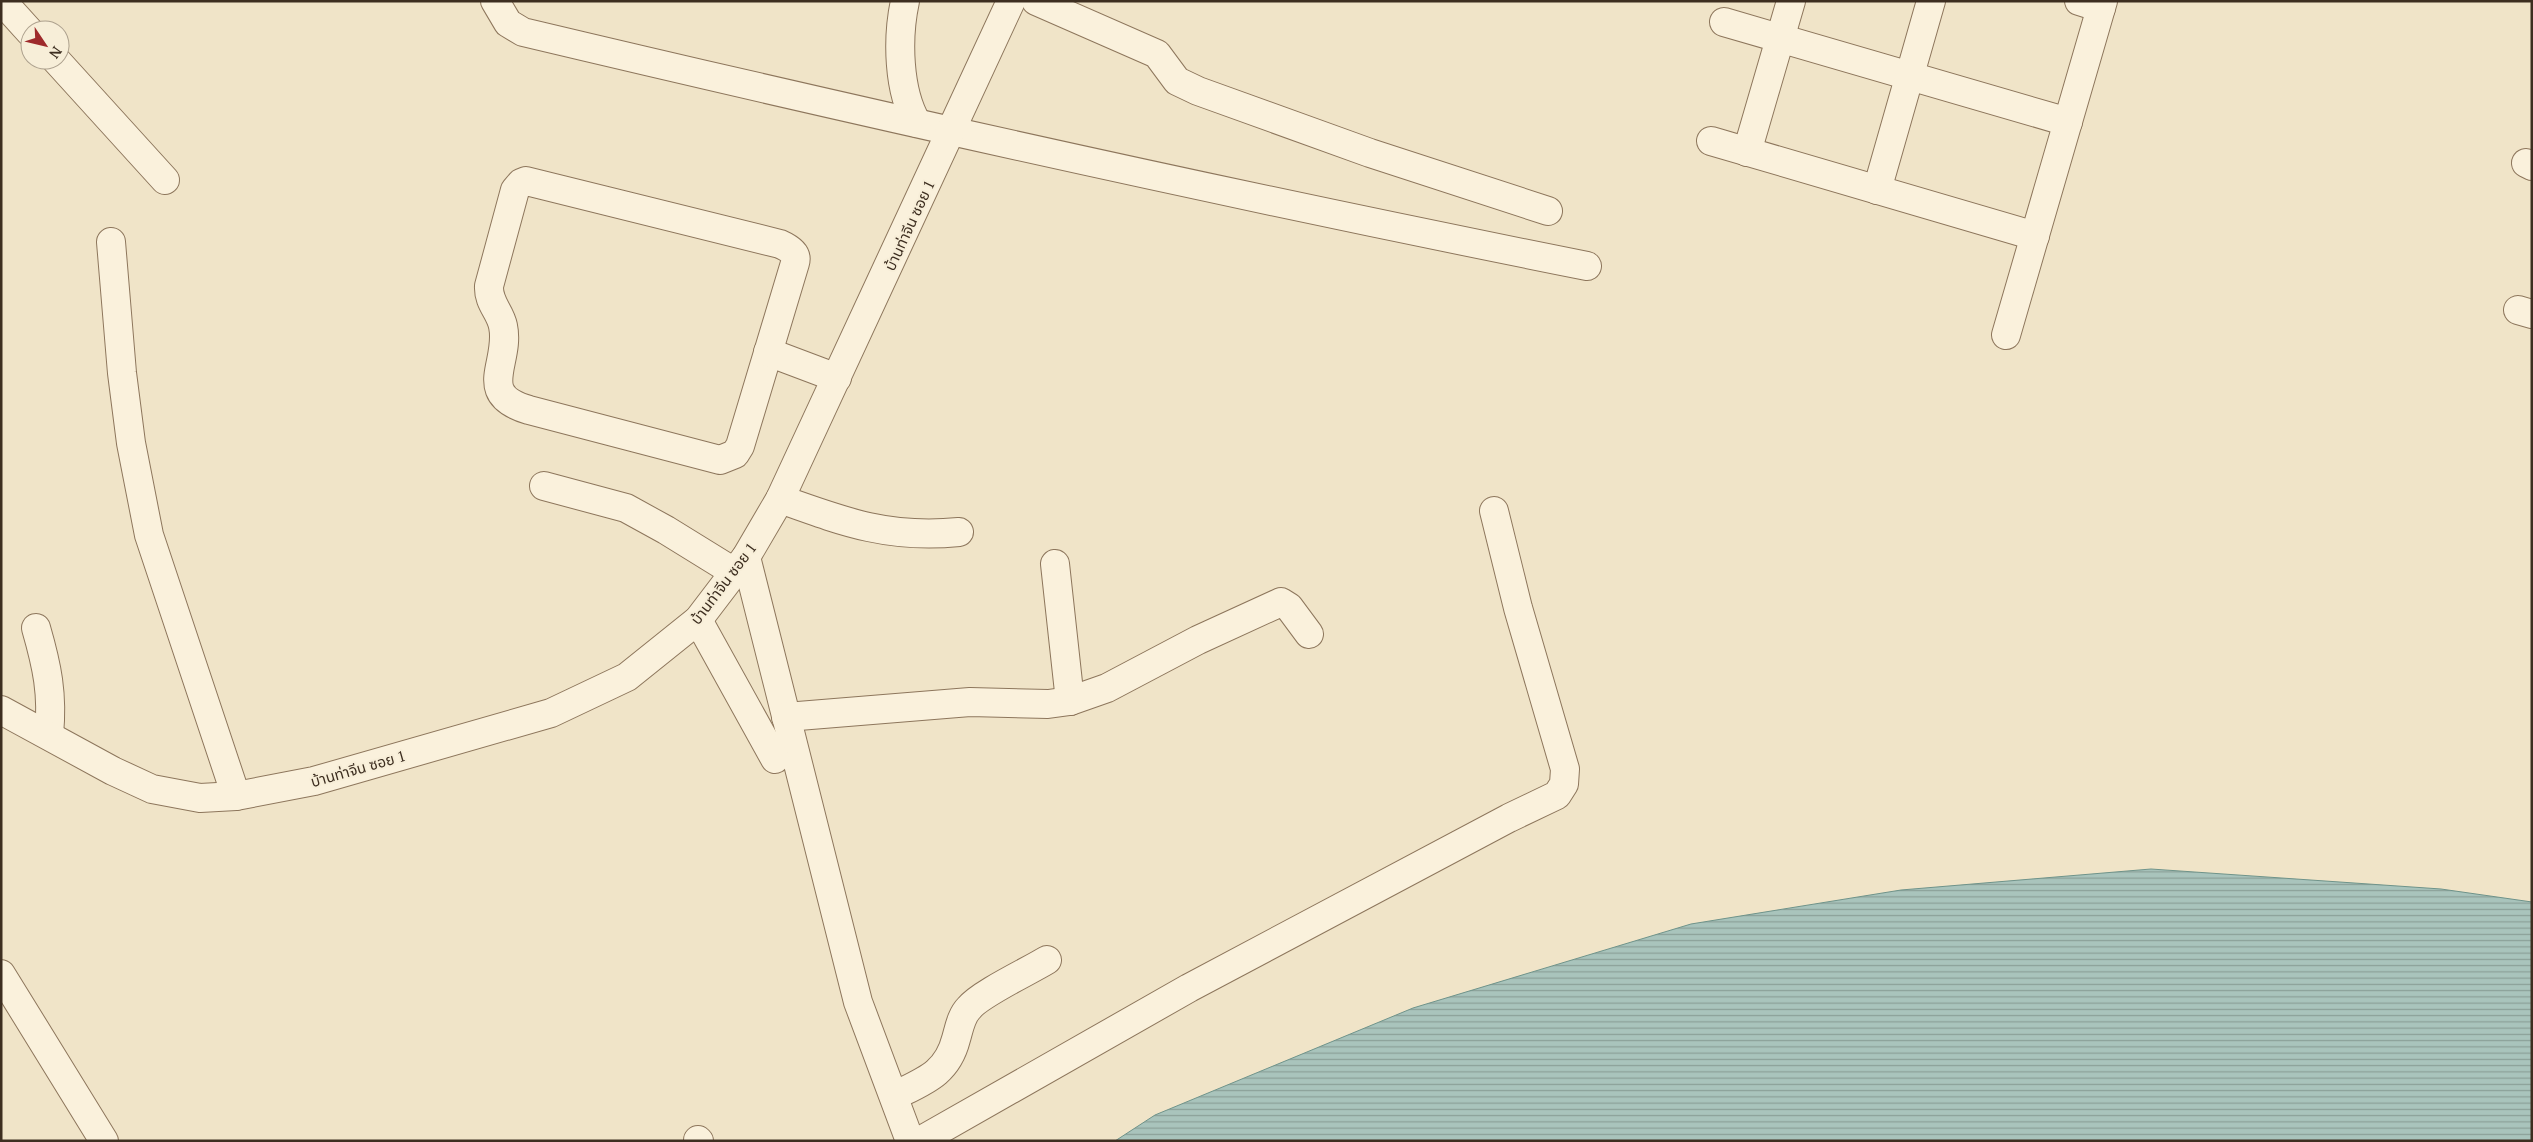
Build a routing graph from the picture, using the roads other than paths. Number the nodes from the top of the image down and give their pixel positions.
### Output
1 (2, 1) edge
2 (495, 1) edge
3 (905, 1) edge
4 (1011, 1) edge
5 (1036, 1) edge
6 (1791, 1) edge
7 (1930, 1) edge
8 (2094, 3) edge
9 (20, 21) edge
10 (1724, 22) dead end
11 (1780, 39) junction
12 (65, 70) edge
13 (1909, 76) junction
14 (2068, 122) junction
15 (917, 123) junction
16 (952, 132) junction
17 (1711, 142) dead end
18 (1747, 152) junction
19 (165, 180) dead end
20 (1877, 190) junction
21 (1548, 211) dead end
22 (2035, 236) junction
23 (110, 242) dead end
24 (1587, 266) dead end
25 (2006, 336) dead end
26 (768, 352) junction
27 (837, 378) junction
28 (544, 486) dead end
29 (780, 499) junction
30 (1494, 510) dead end
31 (959, 532) dead end
32 (740, 564) junction
33 (1055, 564) dead end
34 (698, 620) junction
35 (36, 628) dead end
36 (1308, 634) dead end
37 (1070, 701) junction
38 (1, 710) edge
39 (786, 717) junction
40 (49, 735) junction
41 (775, 760) dead end
42 (236, 796) junction
43 (1047, 960) dead end
44 (1, 974) edge
45 (894, 1096) junction
46 (104, 1141) edge
47 (910, 1141) edge
48 (920, 1141) edge

1 - 9 street
2 - 15 street
3 - 15 street
4 - 16 street, บ้านท่าจีน ซอย 1
5 - 21 street
6 - 11 street
7 - 13 street
8 - 14 street
10 - 11 street
11 - 13 street
11 - 18 street
12 - 19 street
13 - 14 street
13 - 20 street
14 - 22 street
15 - 16 street
16 - 24 street
16 - 27 street, บ้านท่าจีน ซอย 1
17 - 18 street
18 - 20 street
20 - 22 street
22 - 25 street
23 - 42 street
26 - 26 street
26 - 27 street
27 - 29 street, บ้านท่าจีน ซอย 1
28 - 32 street
29 - 31 street
29 - 32 street, บ้านท่าจีน ซอย 1
30 - 48 street
32 - 34 street, บ้านท่าจีน ซอย 1
32 - 39 street
33 - 37 street
34 - 41 street
34 - 42 street, บ้านท่าจีน ซอย 1
35 - 40 street
36 - 37 street
37 - 39 street
38 - 40 street, บ้านท่าจีน ซอย 1
39 - 45 street
40 - 42 street, บ้านท่าจีน ซอย 1
43 - 45 street
44 - 46 street
45 - 47 street

